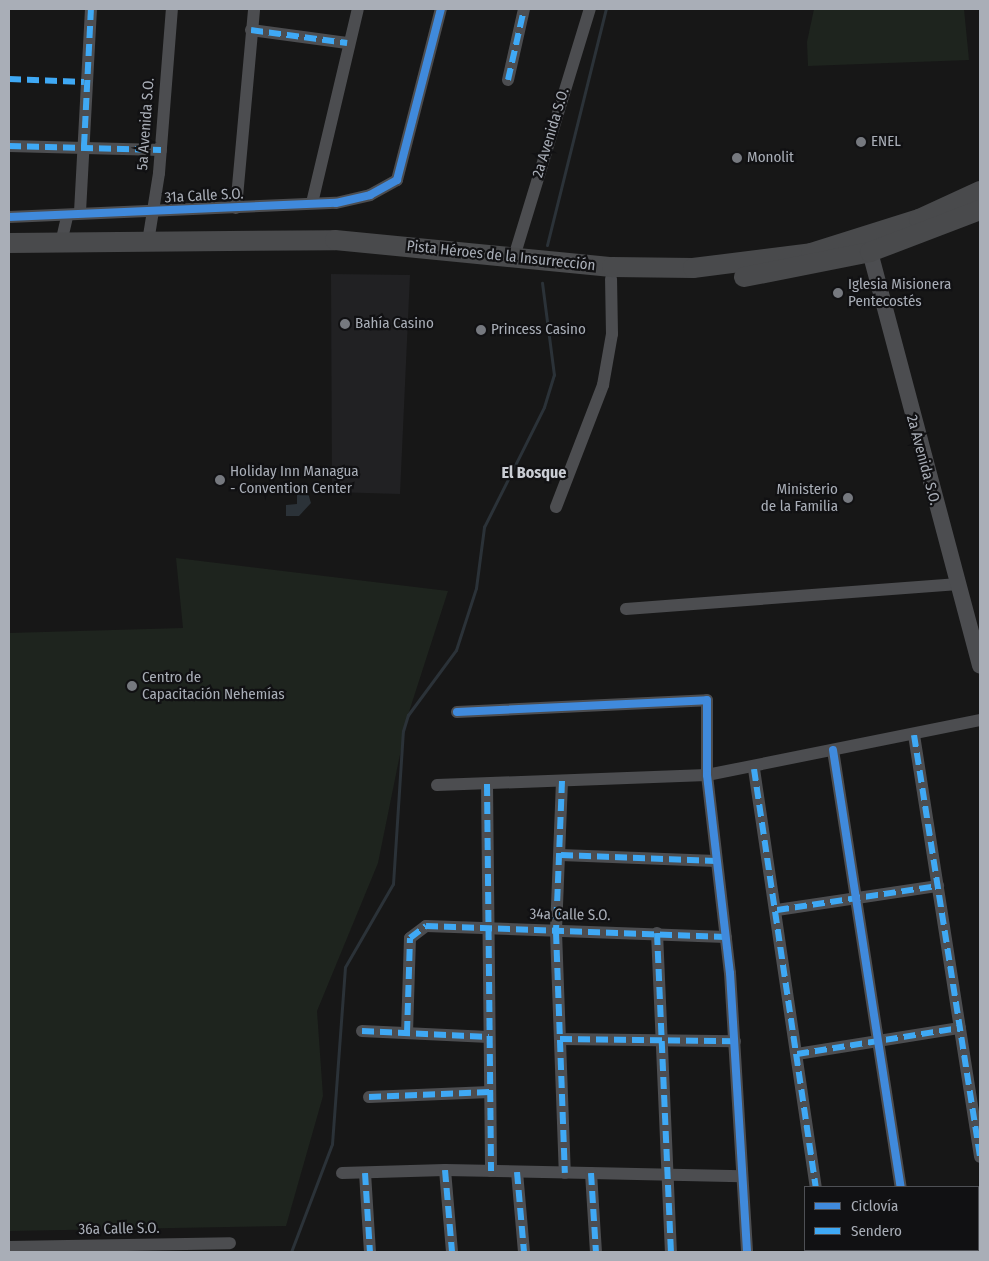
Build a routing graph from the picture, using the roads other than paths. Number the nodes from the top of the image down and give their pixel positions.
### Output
1 (91, 9) edge
2 (172, 9) edge
3 (254, 9) edge
4 (358, 9) edge
5 (441, 9) edge
6 (524, 9) edge
7 (590, 9) edge
8 (251, 30) junction
9 (347, 43) junction
10 (508, 80) dead end
11 (9, 146) edge
12 (84, 146) junction
13 (161, 150) junction
14 (980, 191) edge
15 (312, 203) junction
16 (236, 208) junction
17 (980, 210) edge
18 (80, 212) junction
19 (154, 212) junction
20 (67, 216) junction
21 (9, 217) edge
22 (148, 242) junction
23 (9, 243) edge
24 (61, 243) junction
25 (870, 252) junction
26 (9, 256) edge
27 (514, 257) junction
28 (611, 279) junction
29 (556, 507) dead end
30 (956, 584) junction
31 (626, 609) dead end
32 (980, 666) edge
33 (457, 712) dead end
34 (980, 720) edge
35 (914, 735) junction
36 (833, 750) junction
37 (754, 769) junction
38 (707, 775) junction
39 (562, 781) junction
40 (487, 784) junction
41 (437, 785) dead end
42 (561, 855) junction
43 (716, 861) junction
44 (938, 886) junction
45 (856, 898) junction
46 (777, 910) junction
47 (487, 928) junction
48 (556, 932) junction
49 (657, 933) junction
50 (726, 937) junction
51 (960, 1028) junction
52 (362, 1031) dead end
53 (407, 1033) junction
54 (489, 1037) junction
55 (661, 1038) junction
56 (560, 1039) junction
57 (734, 1041) junction
58 (878, 1041) junction
59 (797, 1054) junction
60 (490, 1092) junction
61 (369, 1097) dead end
62 (980, 1157) edge
63 (445, 1170) junction
64 (491, 1171) junction
65 (517, 1172) junction
66 (342, 1173) dead end
67 (365, 1173) junction
68 (565, 1173) junction
69 (591, 1173) junction
70 (666, 1175) junction
71 (742, 1176) junction
72 (816, 1186) edge
73 (901, 1186) edge
74 (230, 1243) dead end
75 (9, 1247) edge
76 (370, 1252) edge
77 (452, 1252) edge
78 (524, 1252) edge
79 (596, 1252) edge
80 (671, 1252) edge
81 (747, 1252) edge

1 - 12 street
2 - 13 street, 5a Avenida S.O.
3 - 8 street
4 - 9 street
5 - 15 street, 31a Calle S.O.
6 - 10 street
7 - 27 street, 2a Avenida S.O.
8 - 9 street
8 - 16 street
9 - 15 street
11 - 12 street
12 - 13 street
12 - 18 street
13 - 19 street, 5a Avenida S.O.
14 - 27 main road, Pista Héroes de la Insurrección
15 - 16 street, 31a Calle S.O.
16 - 19 street, 31a Calle S.O.
17 - 25 main road, Pista Héroes de la Insurrección
18 - 19 street, 31a Calle S.O.
18 - 20 street, 31a Calle S.O.
19 - 22 street, 5a Avenida S.O.
20 - 21 street, 31a Calle S.O.
20 - 24 street
22 - 24 main road, Pista Héroes de la Insurrección
22 - 27 main road, Pista Héroes de la Insurrección
23 - 24 main road, Pista Héroes de la Insurrección
25 - 28 main road, Pista Héroes de la Insurrección
25 - 30 street, 2a Avenida S.O.
26 - 28 main road, Pista Héroes de la Insurrección
28 - 29 street
30 - 31 street
30 - 32 street, 2a Avenida S.O.
33 - 38 street
34 - 35 street
35 - 36 street
35 - 44 street
36 - 37 street
36 - 45 street
37 - 38 street
37 - 46 street
38 - 39 street
38 - 43 street
39 - 40 street
39 - 42 street
40 - 41 street
40 - 47 street
42 - 43 street
42 - 48 street
43 - 50 street
44 - 45 street
44 - 51 street
45 - 46 street
45 - 58 street
46 - 59 street
47 - 48 street, 34a Calle S.O.
47 - 53 street, 34a Calle S.O.
47 - 54 street
48 - 49 street, 34a Calle S.O.
48 - 56 street
49 - 50 street, 34a Calle S.O.
49 - 55 street
50 - 57 street
51 - 58 street
51 - 62 street
52 - 53 street
53 - 54 street
54 - 60 street
55 - 56 street
55 - 57 street
55 - 70 street
56 - 68 street
57 - 71 street
58 - 59 street
58 - 73 street
59 - 72 street
60 - 61 street
60 - 64 street
63 - 64 street
63 - 67 street
63 - 77 street
64 - 65 street
65 - 68 street
65 - 78 street
66 - 67 street
67 - 76 street
68 - 69 street
69 - 70 street
69 - 79 street
70 - 71 street
70 - 80 street
71 - 81 street
74 - 75 street, 36a Calle S.O.

